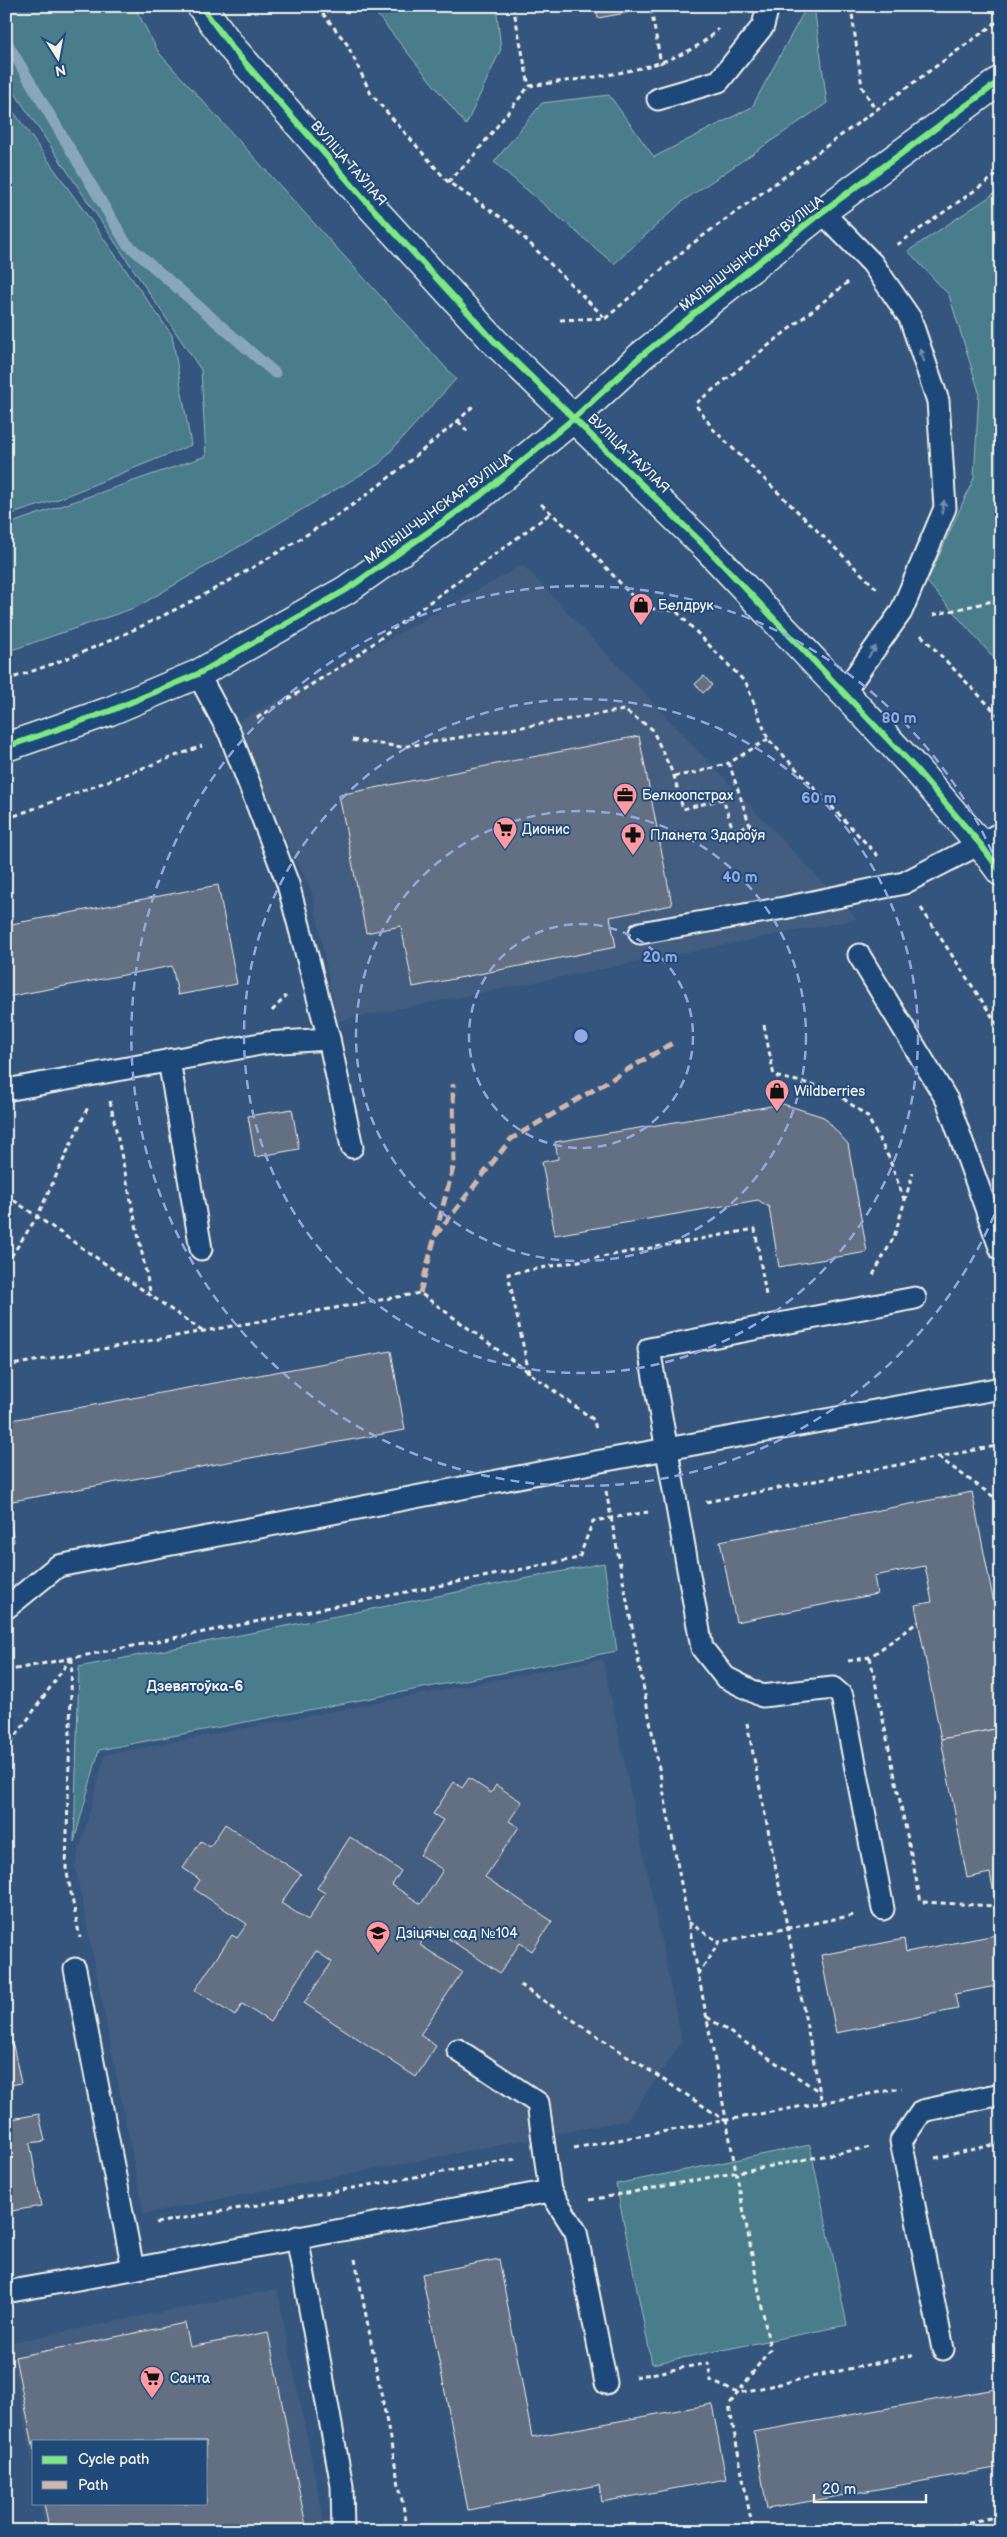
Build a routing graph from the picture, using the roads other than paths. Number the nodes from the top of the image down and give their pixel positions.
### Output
1 (201, 6) edge
2 (768, 6) edge
3 (1001, 80) edge
4 (658, 99) dead end
5 (822, 212) junction
6 (574, 418) junction
7 (198, 674) junction
8 (844, 692) junction
9 (6, 747) edge
10 (991, 839) edge
11 (1001, 872) edge
12 (640, 932) dead end
13 (859, 955) dead end
14 (329, 1039) junction
15 (169, 1060) junction
16 (6, 1090) edge
17 (352, 1146) dead end
18 (201, 1249) dead end
19 (1001, 1250) edge
20 (915, 1298) dead end
21 (1001, 1388) edge
22 (667, 1450) junction
23 (6, 1608) edge
24 (883, 1909) road end
25 (75, 1969) dead end
26 (458, 2050) dead end
27 (1001, 2094) edge
28 (555, 2198) junction
29 (297, 2237) junction
30 (133, 2269) junction
31 (6, 2292) edge
32 (942, 2349) dead end
33 (606, 2383) road end
34 (342, 2531) edge

1 - 6 street, ВУЛІЦА ТАЎЛАЯ
2 - 4 lane
3 - 5 street, МАЛЫШЧЫНСКАЯ ВУЛІЦА
5 - 6 street, МАЛЫШЧЫНСКАЯ ВУЛІЦА
8 -> 5 lane
6 - 7 street, МАЛЫШЧЫНСКАЯ ВУЛІЦА
6 - 8 street, ВУЛІЦА ТАЎЛАЯ
7 - 9 street, МАЛЫШЧЫНСКАЯ ВУЛІЦА
7 - 14 lane
8 - 10 street, ВУЛІЦА ТАЎЛАЯ
10 - 11 street, ВУЛІЦА ТАЎЛАЯ
10 - 12 lane
13 - 19 lane
14 - 15 lane
14 - 17 lane
15 - 16 lane
15 - 18 lane
20 - 22 lane
21 - 22 lane
22 - 23 lane
22 - 24 lane
25 - 30 lane
26 - 28 lane
27 - 32 lane
28 - 29 lane
28 - 33 lane
29 - 30 lane
29 - 34 lane
30 - 31 lane

